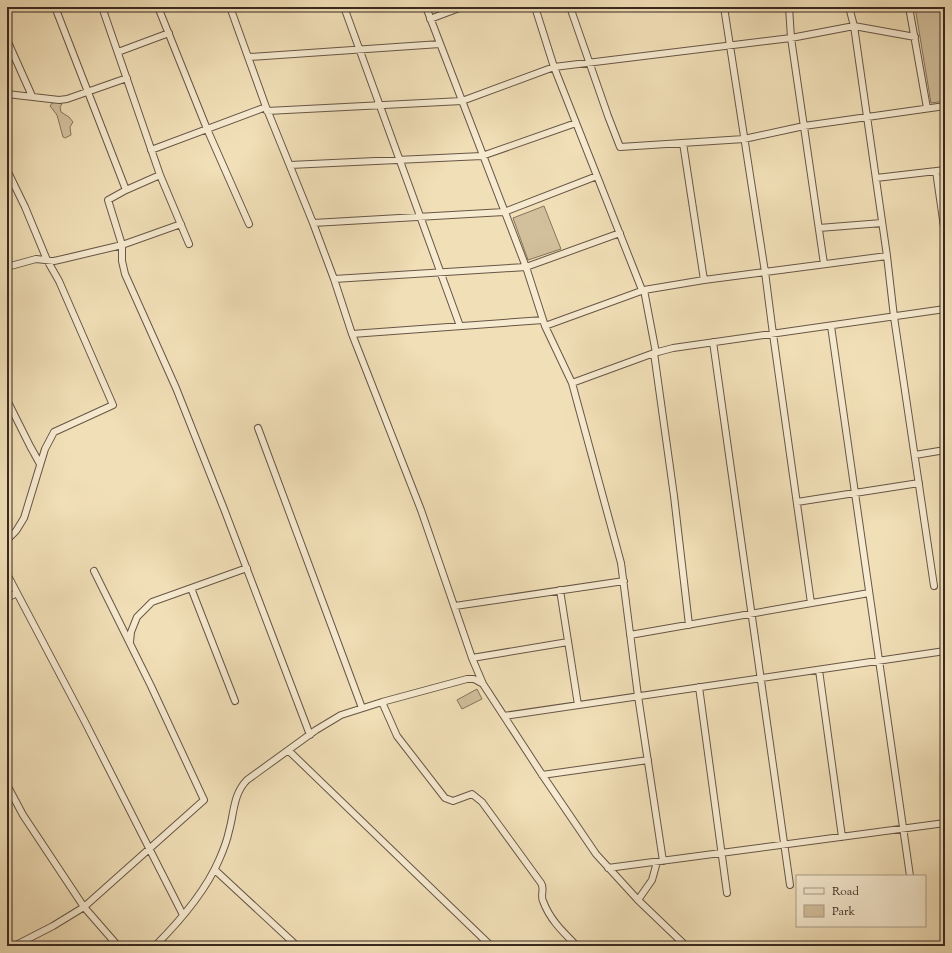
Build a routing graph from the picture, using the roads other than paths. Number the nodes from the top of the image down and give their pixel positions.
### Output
1 (55, 7) edge
2 (102, 7) edge
3 (158, 7) edge
4 (230, 7) edge
5 (344, 7) edge
6 (426, 7) edge
7 (462, 7) edge
8 (535, 7) edge
9 (570, 7) edge
10 (724, 7) edge
11 (789, 7) edge
12 (849, 7) edge
13 (910, 7) edge
14 (430, 19) junction
15 (854, 26) junction
16 (169, 33) junction
17 (915, 37) junction
18 (791, 38) junction
19 (7, 40) edge
20 (440, 44) junction
21 (730, 46) junction
22 (360, 50) junction
23 (118, 52) junction
24 (249, 57) junction
25 (590, 64) junction
26 (554, 67) junction
27 (127, 78) junction
28 (89, 91) junction
29 (7, 94) edge
30 (32, 96) junction
31 (462, 101) junction
32 (379, 105) junction
33 (945, 106) edge
34 (927, 108) junction
35 (267, 109) junction
36 (867, 117) junction
37 (576, 123) junction
38 (804, 126) junction
39 (207, 129) junction
40 (744, 138) junction
41 (683, 143) junction
42 (152, 150) junction
43 (482, 156) junction
44 (400, 160) junction
45 (290, 165) junction
46 (7, 170) edge
47 (945, 170) edge
48 (936, 171) junction
49 (160, 175) junction
50 (597, 176) junction
51 (876, 178) junction
52 (126, 190) junction
53 (504, 212) junction
54 (420, 217) junction
55 (313, 223) junction
56 (882, 223) junction
57 (180, 224) junction
58 (249, 224) dead end
59 (819, 228) junction
60 (620, 234) junction
61 (945, 234) edge
62 (189, 244) dead end
63 (122, 245) junction
64 (887, 256) junction
65 (47, 260) junction
66 (824, 264) junction
67 (7, 267) edge
68 (526, 267) junction
69 (440, 272) junction
70 (765, 272) junction
71 (334, 279) junction
72 (704, 280) junction
73 (643, 290) junction
74 (945, 309) edge
75 (894, 317) junction
76 (544, 323) junction
77 (460, 326) junction
78 (831, 326) junction
79 (352, 334) junction
80 (772, 334) junction
81 (713, 342) junction
82 (655, 353) junction
83 (572, 383) junction
84 (7, 400) edge
85 (258, 428) dead end
86 (945, 450) edge
87 (915, 455) junction
88 (40, 464) junction
89 (919, 483) junction
90 (855, 493) junction
91 (797, 502) junction
92 (7, 540) edge
93 (247, 568) junction
94 (94, 572) dead end
95 (7, 574) edge
96 (624, 581) junction
97 (934, 586) dead end
98 (191, 588) junction
99 (560, 590) junction
100 (17, 593) junction
101 (869, 593) junction
102 (7, 598) edge
103 (812, 603) junction
104 (454, 606) junction
105 (752, 614) junction
106 (689, 625) junction
107 (630, 635) junction
108 (568, 642) junction
109 (130, 645) junction
110 (945, 651) edge
111 (472, 658) junction
112 (879, 661) junction
113 (819, 670) junction
114 (761, 678) junction
115 (483, 684) junction
116 (698, 687) junction
117 (638, 696) junction
118 (235, 701) dead end
119 (382, 702) junction
120 (578, 705) junction
121 (362, 708) junction
122 (504, 716) junction
123 (310, 735) junction
124 (289, 751) junction
125 (648, 760) junction
126 (542, 775) junction
127 (7, 785) edge
128 (945, 823) edge
129 (903, 829) junction
130 (842, 837) junction
131 (785, 845) junction
132 (150, 849) junction
133 (721, 853) junction
134 (660, 861) junction
135 (608, 868) junction
136 (215, 870) junction
137 (910, 875) edge
138 (790, 885) dead end
139 (727, 893) dead end
140 (638, 900) junction
141 (84, 907) junction
142 (183, 915) junction
143 (160, 941) junction
144 (14, 946) edge
145 (118, 946) edge
146 (155, 946) edge
147 (166, 946) edge
148 (297, 946) edge
149 (491, 946) edge
150 (577, 946) edge
151 (686, 946) edge

1 - 28 street
2 - 23 street
3 - 16 street
4 - 24 street
5 - 22 street
6 - 14 street
7 - 14 street
8 - 26 street
9 - 25 street
10 - 21 street
11 - 18 street
12 - 15 street
13 - 17 street
14 - 20 street
15 - 17 street
15 - 18 street
15 - 36 street
16 - 23 street
16 - 39 street
17 - 34 street
18 - 21 street
18 - 38 street
19 - 30 street
20 - 22 street
20 - 31 street
21 - 25 street
21 - 40 street
22 - 24 street
22 - 32 street
23 - 27 street
24 - 35 street
25 - 26 street
25 - 41 street
26 - 31 street
26 - 37 street
27 - 28 street
27 - 42 street
28 - 30 street
28 - 52 street
29 - 30 street
31 - 32 street
31 - 43 street
32 - 35 street
32 - 44 street
33 - 34 street
34 - 36 street
35 - 39 street
35 - 45 street
36 - 38 street
36 - 51 street
37 - 43 street
37 - 50 street
38 - 40 street
38 - 59 street
39 - 42 street
39 - 58 street
40 - 41 street
40 - 70 street
41 - 72 street
42 - 49 street
43 - 44 street
43 - 53 street
44 - 45 street
44 - 54 street
45 - 55 street
46 - 65 street
47 - 48 street
48 - 51 street
48 - 61 street
49 - 52 street
49 - 57 street
50 - 53 street
50 - 60 street
51 - 56 street
52 - 63 street
53 - 54 street
53 - 68 street
54 - 55 street
54 - 69 street
55 - 71 street
56 - 59 street
56 - 64 street
57 - 62 street
57 - 63 street
59 - 66 street
60 - 68 street
60 - 73 street
63 - 65 street
63 - 93 street
64 - 66 street
64 - 75 street
65 - 67 street
65 - 88 street
66 - 70 street
68 - 69 street
68 - 76 street
69 - 71 street
69 - 77 street
70 - 72 street
70 - 80 street
71 - 79 street
72 - 73 street
73 - 76 street
73 - 82 street
74 - 75 street
75 - 78 street
75 - 87 street
76 - 77 street
76 - 83 street
77 - 79 street
78 - 80 street
78 - 90 street
79 - 104 street
80 - 81 street
80 - 91 street
81 - 82 street
81 - 105 street
82 - 83 street
82 - 106 street
83 - 96 street
84 - 88 street
85 - 121 street
86 - 87 street
87 - 89 street
88 - 92 street
89 - 90 street
89 - 97 street
90 - 91 street
90 - 101 street
91 - 103 street
93 - 98 street
93 - 123 street
94 - 109 street
95 - 100 street
96 - 99 street
96 - 107 street
98 - 109 street
98 - 118 street
99 - 104 street
99 - 108 street
100 - 102 street
100 - 132 street
101 - 103 street
101 - 112 street
103 - 105 street
104 - 111 street
105 - 106 street
105 - 114 street
106 - 107 street
107 - 117 street
108 - 111 street
108 - 120 street
109 - 132 street
110 - 112 street
111 - 115 street
112 - 113 street
112 - 129 street
113 - 114 street
113 - 130 street
114 - 116 street
114 - 131 street
115 - 119 street
115 - 122 street
116 - 117 street
116 - 133 street
117 - 120 street
117 - 125 street
119 - 121 street
119 - 150 street
120 - 122 street
121 - 123 street
122 - 126 street
123 - 124 street
124 - 136 street
124 - 149 street
125 - 126 street
125 - 134 street
126 - 135 street
127 - 141 street
128 - 129 street
129 - 130 street
129 - 137 street
130 - 131 street
131 - 133 street
131 - 138 street
132 - 141 street
132 - 142 street
133 - 134 street
133 - 139 street
134 - 135 street
134 - 140 street
135 - 140 street
136 - 142 street
136 - 148 street
140 - 151 street
141 - 144 street
141 - 145 street
142 - 143 street
143 - 146 street
143 - 147 street

